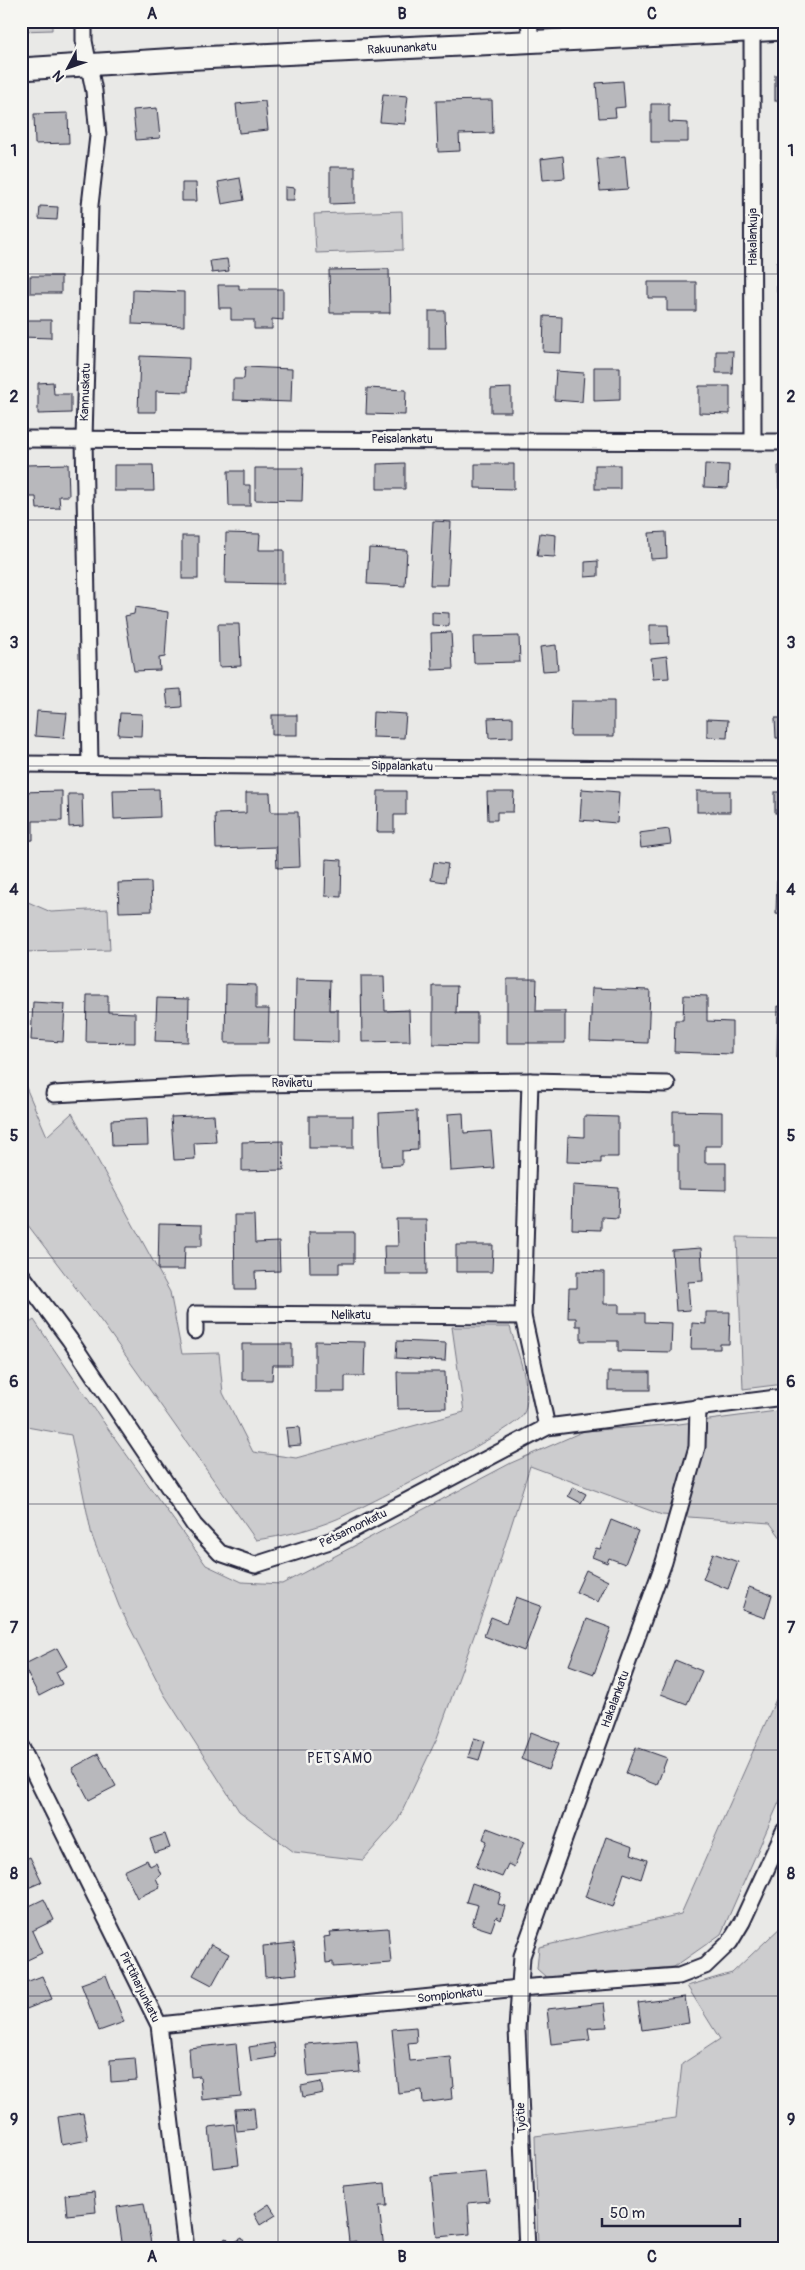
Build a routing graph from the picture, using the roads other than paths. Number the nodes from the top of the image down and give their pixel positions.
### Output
1 (84, 21) edge
2 (784, 29) edge
3 (530, 32) edge
4 (752, 32) junction
5 (88, 65) junction
6 (21, 69) edge
7 (21, 439) edge
8 (84, 439) junction
9 (753, 442) junction
10 (784, 442) edge
11 (21, 764) edge
12 (90, 764) junction
13 (784, 770) edge
14 (530, 1081) junction
15 (666, 1084) dead end
16 (54, 1094) dead end
17 (21, 1274) edge
18 (523, 1316) junction
19 (195, 1331) dead end
20 (784, 1397) edge
21 (698, 1407) junction
22 (547, 1427) junction
23 (21, 1747) edge
24 (784, 1831) edge
25 (519, 1988) junction
26 (159, 2026) junction
27 (186, 2249) edge
28 (527, 2249) edge

1 - 5 street, Kannuskatu
2 - 4 street, Rakuunankatu
3 - 4 street, Rakuunankatu
3 - 5 street, Rakuunankatu
4 - 9 street, Hakalankuja
5 - 6 street, Rakuunankatu
5 - 8 street, Kannuskatu
7 - 8 street, Peisalankatu
8 - 9 street, Peisalankatu
8 - 12 street, Kannuskatu
9 - 10 street, Peisalankatu
11 - 12 street, Sippalankatu
12 - 13 street, Sippalankatu
14 - 15 street, Ravikatu
14 - 16 street, Ravikatu
14 - 18 street
17 - 22 street, Petsamonkatu
18 - 19 street, Nelikatu
18 - 22 street
20 - 21 street, Petsamonkatu
21 - 22 street, Petsamonkatu
21 - 25 street, Hakalankatu
23 - 26 street, Pirttiharjunkatu
24 - 25 street, Sompionkatu
25 - 26 street, Sompionkatu
25 - 28 street, Työtie
26 - 27 street, Pirttiharjunkatu

